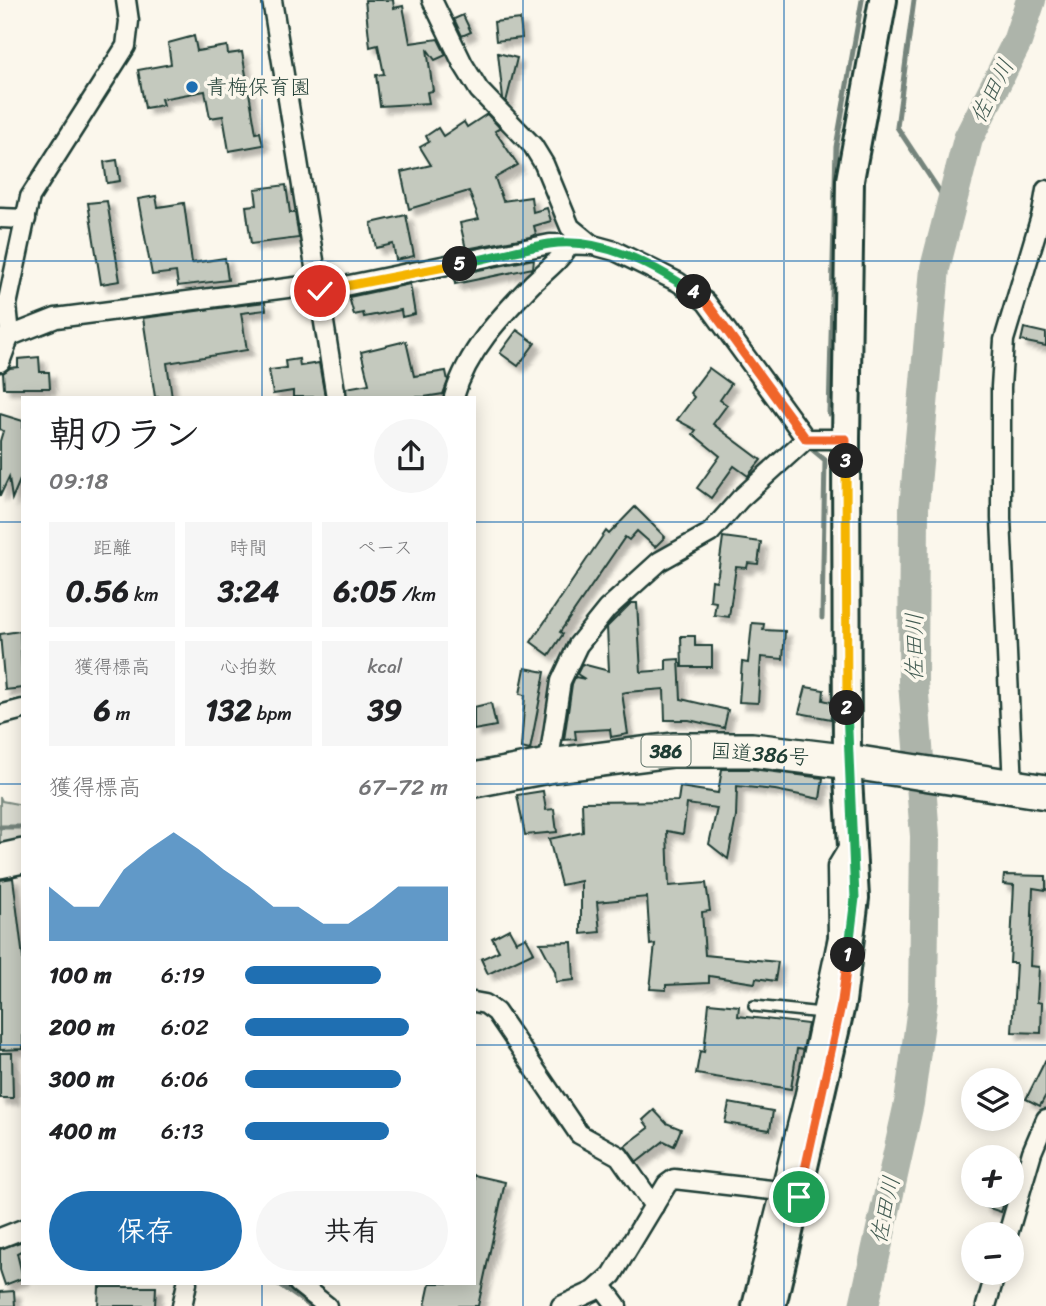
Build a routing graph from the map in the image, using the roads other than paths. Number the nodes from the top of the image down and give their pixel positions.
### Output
1 (126, 0) edge
2 (272, 0) edge
3 (432, 0) edge
4 (883, 0) edge
5 (1046, 190) edge
6 (1044, 211) edge
7 (0, 218) edge
8 (26, 219) junction
9 (571, 243) junction
10 (593, 245) junction
11 (319, 287) junction
12 (5, 337) edge
13 (0, 362) edge
14 (336, 396) edge
15 (454, 396) edge
16 (806, 439) junction
17 (846, 439) junction
18 (21, 710) edge
19 (0, 715) edge
20 (853, 762) junction
21 (548, 766) junction
22 (476, 780) edge
23 (1013, 787) junction
24 (1046, 792) edge
25 (852, 842) junction
26 (21, 856) edge
27 (0, 861) edge
28 (476, 1002) edge
29 (754, 1006) dead end
30 (822, 1013) junction
31 (1046, 1119) edge
32 (774, 1190) junction
33 (654, 1206) junction
34 (1012, 1222) edge
35 (21, 1230) edge
36 (0, 1238) edge
37 (187, 1285) edge
38 (301, 1285) edge
39 (992, 1285) edge
40 (602, 1286) junction
41 (182, 1306) edge
42 (327, 1306) edge
43 (561, 1306) edge
44 (617, 1306) edge
45 (752, 1306) edge
46 (772, 1306) edge
47 (986, 1306) edge

1 - 8 street
2 - 11 street
3 - 10 street
4 - 17 street
5 - 6 street
6 - 23 street
7 - 8 street
8 - 12 street
9 - 10 street
9 - 11 street
9 - 15 street
10 - 16 street
11 - 12 street
11 - 14 street
12 - 13 street
16 - 17 street
16 - 21 street
17 - 20 street
18 - 19 street
20 - 21 highway, 国道386号 / 386
20 - 23 highway, 国道386号 / 386
20 - 25 street
21 - 22 highway, 国道386号 / 386
23 - 24 highway, 国道386号 / 386
25 - 30 street
25 - 46 street
26 - 27 highway
28 - 33 street
29 - 30 lane
30 - 32 street
31 - 34 street
32 - 33 street
32 - 45 street
33 - 40 street
35 - 36 street
37 - 41 street
38 - 42 street
39 - 47 street
40 - 43 street
40 - 44 street

